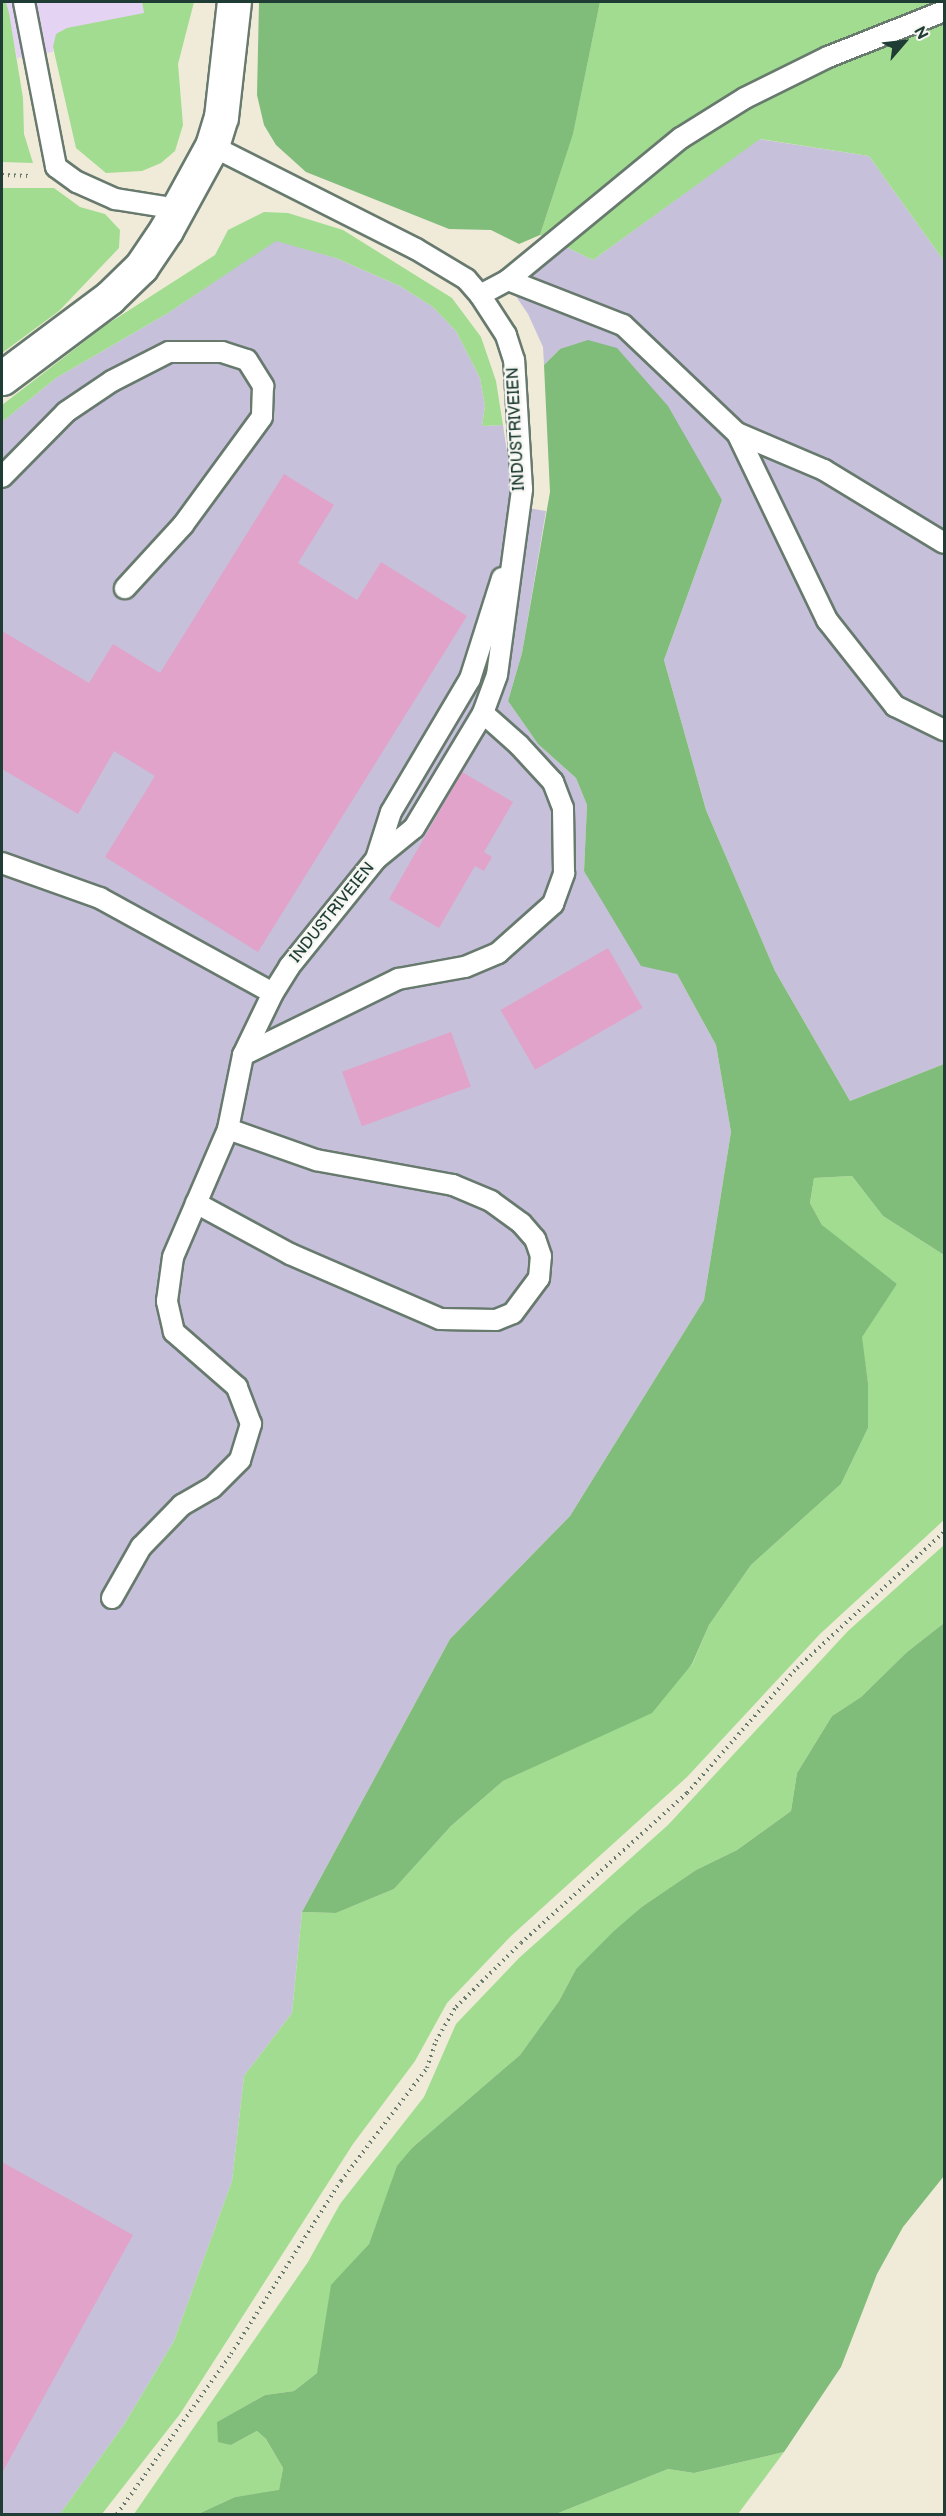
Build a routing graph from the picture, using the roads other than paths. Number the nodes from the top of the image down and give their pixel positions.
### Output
1 (24, 2) edge
2 (234, 2) edge
3 (945, 11) edge
4 (212, 146) junction
5 (178, 209) junction
6 (508, 280) junction
7 (480, 295) junction
8 (2, 378) edge
9 (737, 433) junction
10 (2, 477) edge
11 (945, 543) edge
12 (513, 557) junction
13 (125, 588) dead end
14 (483, 713) junction
15 (945, 730) edge
16 (376, 859) junction
17 (2, 863) edge
18 (273, 993) junction
19 (243, 1055) junction
20 (228, 1129) junction
21 (196, 1203) junction
22 (112, 1598) dead end

1 - 5 lane
2 - 4 street
3 - 6 lane
4 - 5 street
4 - 7 lane, INDUSTRIVEIEN
5 - 8 street
6 - 7 lane
6 - 9 lane
7 - 12 lane, INDUSTRIVEIEN
9 - 11 lane
9 - 15 lane
10 - 13 lane
12 - 14 lane, INDUSTRIVEIEN
12 - 16 lane
14 - 16 lane, INDUSTRIVEIEN
14 - 19 lane
16 - 18 lane, INDUSTRIVEIEN
17 - 18 lane
18 - 19 lane, INDUSTRIVEIEN
19 - 20 lane, INDUSTRIVEIEN
20 - 21 lane, INDUSTRIVEIEN
20 - 21 lane
21 - 22 lane, INDUSTRIVEIEN

